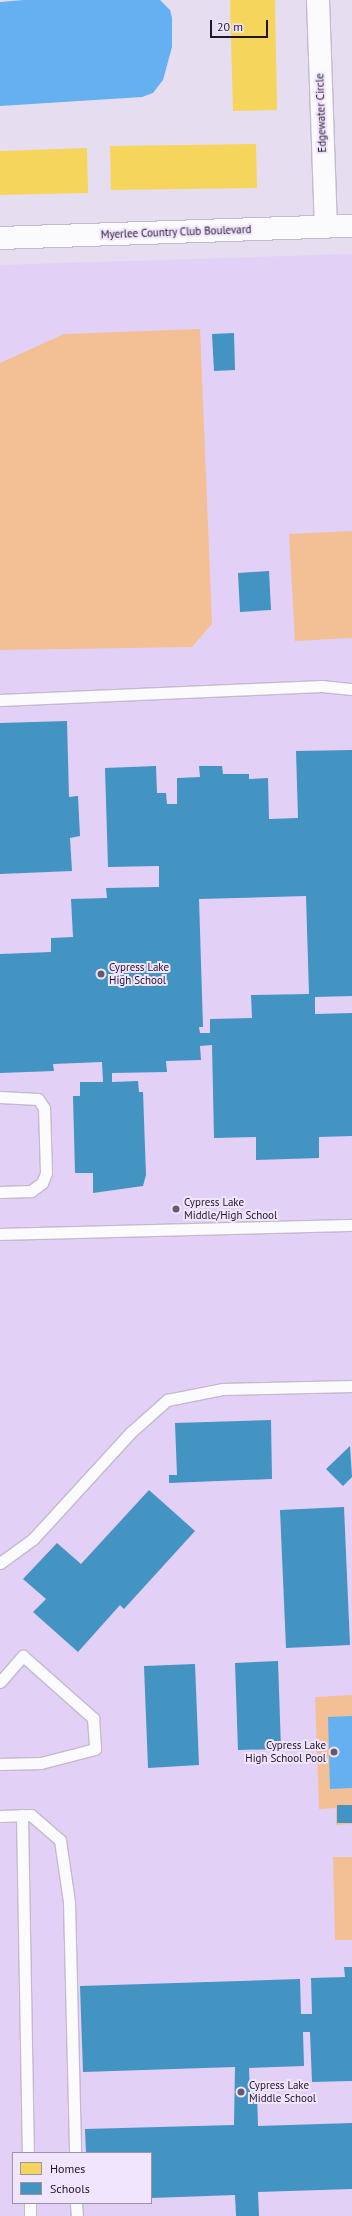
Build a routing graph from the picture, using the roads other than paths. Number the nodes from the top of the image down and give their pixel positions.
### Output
1 (318, 0) edge
2 (352, 226) edge
3 (326, 227) junction
4 (0, 238) edge
5 (352, 689) edge
6 (0, 700) edge
7 (0, 1097) edge
8 (0, 1192) edge
9 (352, 1225) edge
10 (0, 1234) edge
11 (352, 1386) edge
12 (0, 1563) edge
13 (0, 1682) edge
14 (0, 1764) edge
15 (0, 1816) edge
16 (22, 1816) junction
17 (28, 2152) edge
18 (75, 2152) edge
19 (30, 2204) edge
20 (76, 2204) edge
21 (30, 2216) edge
22 (77, 2216) edge

1 - 3 street, Edgewater Circle
2 - 3 street, Myerlee Country Club Boulevard
3 - 4 street, Myerlee Country Club Boulevard
5 - 6 lane
7 - 8 lane
9 - 10 lane
11 - 12 lane
13 - 14 lane
15 - 16 lane
16 - 17 lane
16 - 18 lane
19 - 21 lane
20 - 22 lane

